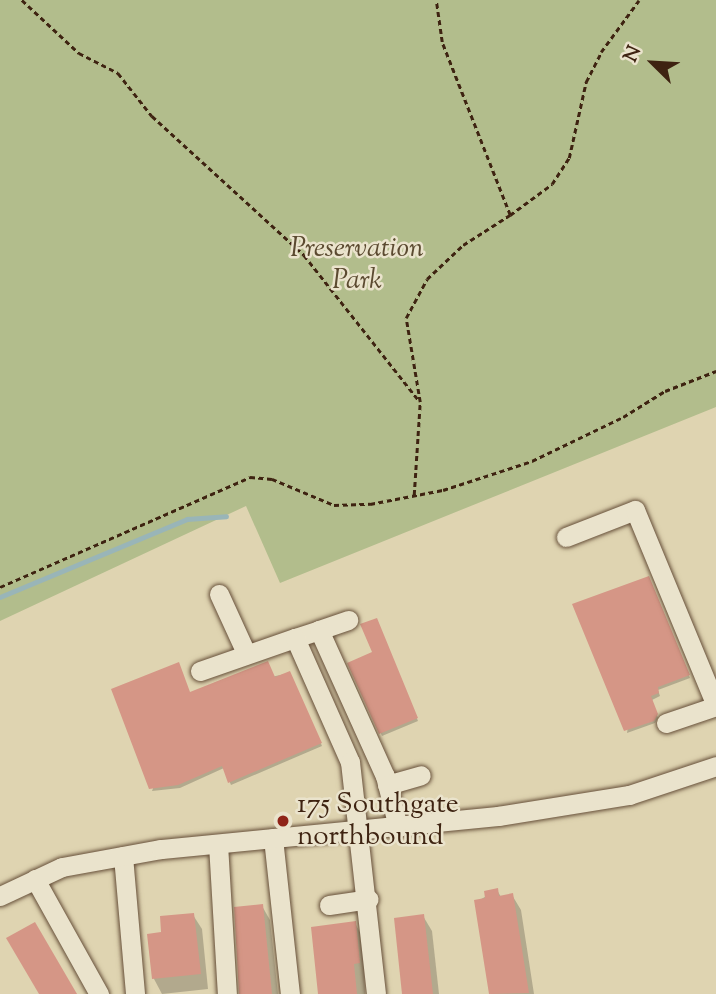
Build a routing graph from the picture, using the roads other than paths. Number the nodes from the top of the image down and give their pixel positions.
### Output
1 (566, 537) dead end
2 (219, 594) dead end
3 (348, 620) dead end
4 (319, 630) junction
5 (295, 638) junction
6 (246, 653) junction
7 (200, 671) dead end
8 (716, 706) edge
9 (666, 723) dead end
10 (716, 766) edge
11 (421, 775) dead end
12 (387, 785) junction
13 (398, 827) junction
14 (361, 831) junction
15 (273, 838) junction
16 (218, 844) junction
17 (122, 856) junction
18 (35, 879) junction
19 (0, 896) edge
20 (369, 899) junction
21 (329, 905) dead end
22 (99, 994) edge
23 (135, 994) edge
24 (227, 994) edge
25 (290, 994) edge
26 (376, 994) edge

1 - 8 street
2 - 6 street
3 - 4 street
4 - 5 street
4 - 12 street
5 - 6 street
5 - 14 street
6 - 7 street
8 - 9 street
10 - 13 street
11 - 12 street
12 - 13 street
13 - 14 street
14 - 15 street
14 - 20 street
15 - 16 street
15 - 25 street
16 - 17 street
16 - 24 street
17 - 18 street
17 - 23 street
18 - 19 street
18 - 22 street
20 - 21 street
20 - 26 street

